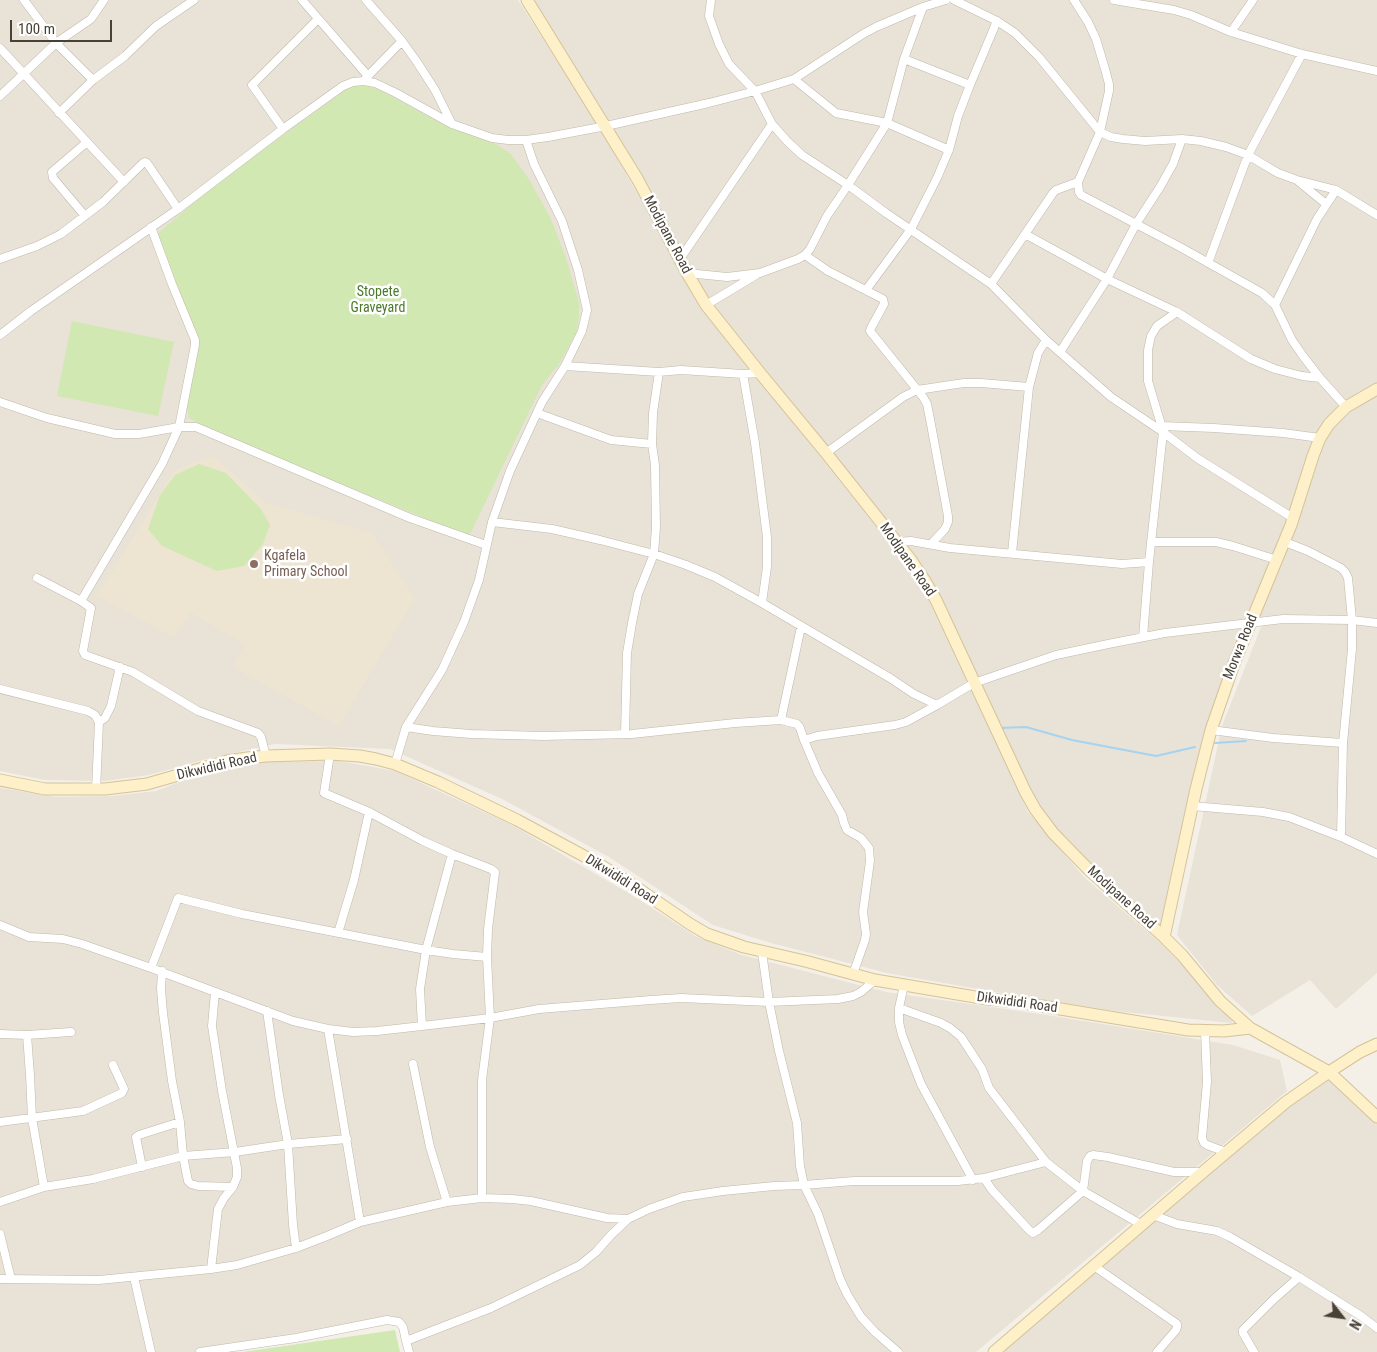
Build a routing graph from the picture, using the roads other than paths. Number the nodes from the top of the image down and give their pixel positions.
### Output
1 (24, 0) edge
2 (104, 0) edge
3 (194, 0) edge
4 (302, 0) edge
5 (366, 0) edge
6 (527, 0) edge
7 (711, 0) edge
8 (946, 0) edge
9 (954, 0) edge
10 (1074, 0) edge
11 (1114, 0) edge
12 (1253, 0) edge
13 (923, 8) junction
14 (318, 19) junction
15 (997, 20) junction
16 (1231, 32) junction
17 (402, 41) junction
18 (56, 43) junction
19 (0, 48) edge
20 (1302, 54) junction
21 (904, 59) junction
22 (1377, 71) edge
23 (24, 74) junction
24 (366, 78) junction
25 (794, 79) junction
26 (93, 80) junction
27 (970, 85) junction
28 (755, 91) junction
29 (0, 96) edge
30 (59, 113) junction
31 (887, 123) junction
32 (452, 124) junction
33 (772, 124) junction
34 (606, 126) junction
35 (283, 129) junction
36 (1100, 132) junction
37 (1182, 139) junction
38 (526, 140) junction
39 (87, 142) junction
40 (949, 150) junction
41 (1248, 155) junction
42 (1297, 180) junction
43 (124, 182) junction
44 (1078, 182) junction
45 (848, 185) junction
46 (1336, 190) junction
47 (1326, 204) junction
48 (178, 209) junction
49 (1377, 215) edge
50 (85, 216) junction
51 (1136, 224) junction
52 (151, 227) junction
53 (911, 229) junction
54 (1025, 234) junction
55 (805, 255) junction
56 (0, 259) edge
57 (680, 259) junction
58 (1208, 263) junction
59 (687, 273) junction
60 (760, 273) junction
61 (1107, 279) junction
62 (991, 284) junction
63 (866, 290) junction
64 (706, 305) junction
65 (1275, 305) junction
66 (1177, 312) junction
67 (0, 335) edge
68 (1046, 340) junction
69 (1060, 352) junction
70 (565, 366) junction
71 (659, 372) junction
72 (760, 373) junction
73 (742, 374) junction
74 (1320, 378) junction
75 (1028, 387) junction
76 (1377, 389) edge
77 (917, 390) junction
78 (0, 402) edge
79 (1346, 407) junction
80 (537, 413) junction
81 (179, 427) junction
82 (1162, 429) junction
83 (1320, 438) junction
84 (652, 444) junction
85 (826, 453) junction
86 (1293, 518) junction
87 (492, 522) junction
88 (896, 542) junction
89 (1152, 542) junction
90 (1284, 542) junction
91 (931, 544) junction
92 (486, 545) junction
93 (1012, 553) junction
94 (654, 554) junction
95 (1277, 560) junction
96 (1149, 562) junction
97 (37, 578) dead end
98 (81, 601) junction
99 (762, 603) junction
100 (1352, 620) junction
101 (1251, 623) junction
102 (1377, 623) edge
103 (801, 627) junction
104 (1143, 637) junction
105 (120, 667) junction
106 (974, 683) junction
107 (0, 689) edge
108 (937, 705) junction
109 (781, 720) junction
110 (99, 722) junction
111 (406, 727) junction
112 (1211, 730) junction
113 (625, 734) junction
114 (804, 740) junction
115 (1343, 743) junction
116 (330, 754) junction
117 (266, 756) junction
118 (395, 764) junction
119 (0, 780) edge
120 (96, 790) junction
121 (1192, 806) junction
122 (369, 812) junction
123 (1342, 837) junction
124 (452, 854) junction
125 (1377, 854) edge
126 (0, 925) edge
127 (338, 933) junction
128 (1164, 937) junction
129 (426, 950) junction
130 (762, 952) junction
131 (487, 957) junction
132 (151, 968) junction
133 (162, 971) junction
134 (853, 974) junction
135 (875, 980) junction
136 (904, 984) junction
137 (215, 992) junction
138 (769, 1002) junction
139 (899, 1008) junction
140 (267, 1011) junction
141 (490, 1018) junction
142 (422, 1026) junction
143 (1250, 1028) junction
144 (328, 1029) junction
145 (1205, 1031) junction
146 (71, 1032) dead end
147 (0, 1034) edge
148 (27, 1035) junction
149 (1377, 1044) edge
150 (413, 1064) dead end
151 (113, 1065) dead end
152 (1329, 1072) junction
153 (1377, 1117) edge
154 (32, 1118) junction
155 (0, 1122) edge
156 (180, 1122) junction
157 (347, 1138) junction
158 (288, 1144) junction
159 (235, 1152) junction
160 (1226, 1152) junction
161 (183, 1156) junction
162 (1046, 1162) junction
163 (142, 1167) junction
164 (1203, 1172) junction
165 (984, 1178) junction
166 (973, 1180) junction
167 (804, 1185) junction
168 (233, 1186) junction
169 (44, 1187) junction
170 (1083, 1191) junction
171 (482, 1198) junction
172 (0, 1202) edge
173 (447, 1202) junction
174 (1154, 1215) junction
175 (628, 1219) junction
176 (360, 1222) junction
177 (1142, 1225) junction
178 (0, 1234) edge
179 (296, 1248) junction
180 (1094, 1266) junction
181 (210, 1269) junction
182 (1299, 1276) junction
183 (134, 1277) junction
184 (0, 1279) edge
185 (11, 1279) junction
186 (1377, 1328) edge
187 (406, 1341) junction
188 (151, 1352) edge
189 (200, 1352) edge
190 (409, 1352) edge
191 (898, 1352) edge
192 (994, 1352) edge
193 (1157, 1352) edge
194 (1254, 1352) edge

1 - 18 street
2 - 18 street
3 - 26 street
4 - 14 street
5 - 17 street
6 - 34 main road, Modipane Road
7 - 28 street
8 - 13 street
9 - 15 street
10 - 36 street
11 - 16 street
12 - 16 street
13 - 21 street
13 - 25 street
14 - 24 street
14 - 35 street
15 - 27 street
15 - 36 street
16 - 20 street
17 - 24 street
17 - 32 street
18 - 23 street
18 - 26 street
19 - 23 street
20 - 22 street
20 - 41 street
21 - 27 street
21 - 31 street
23 - 29 street
23 - 30 street
24 - 32 street
24 - 35 street
25 - 28 street
25 - 31 street
26 - 30 street
27 - 40 street
28 - 33 street
28 - 34 street
30 - 39 street
31 - 40 street
31 - 45 street
32 - 38 street
33 - 45 street
33 - 57 street
34 - 38 street
34 - 57 main road, Modipane Road
35 - 48 street
36 - 37 street
36 - 44 street
37 - 41 street
37 - 51 street
38 - 70 street
39 - 43 street
39 - 50 street
40 - 53 street
41 - 42 street
41 - 58 street
42 - 46 street
42 - 47 street
43 - 48 street
43 - 50 street
44 - 51 street
44 - 54 street
45 - 53 street
45 - 55 street
46 - 47 street
46 - 49 street
47 - 65 street
48 - 52 street
50 - 56 street
51 - 58 street
51 - 61 street
52 - 67 street
52 - 81 street
53 - 62 street
53 - 63 street
54 - 61 street
54 - 62 street
55 - 60 street
55 - 63 street
57 - 59 main road, Modipane Road
58 - 65 street
59 - 60 street
59 - 64 main road, Modipane Road
60 - 64 street
61 - 66 street
61 - 69 street
62 - 68 street
63 - 77 street
64 - 72 main road, Modipane Road
65 - 74 street
66 - 74 street
66 - 82 street
68 - 69 street
68 - 75 street
69 - 82 street
70 - 71 street
70 - 80 street
71 - 73 street
71 - 84 street
72 - 73 street
72 - 85 main road, Modipane Road
73 - 99 street
74 - 79 street
75 - 77 street
75 - 93 street
76 - 79 main road, Morwa Road
77 - 85 street
77 - 91 street
78 - 81 street
79 - 83 main road, Morwa Road
80 - 84 street
80 - 87 street
81 - 92 street
81 - 98 street
82 - 83 street
82 - 86 street
82 - 89 street
83 - 86 main road, Morwa Road
84 - 94 street
85 - 88 main road, Modipane Road
86 - 90 main road, Morwa Road
87 - 92 street
87 - 94 street
88 - 91 street
88 - 106 main road, Modipane Road
89 - 95 street
89 - 96 street
90 - 95 main road, Morwa Road
90 - 100 street
91 - 93 street
92 - 111 street
93 - 96 street
94 - 99 street
94 - 113 street
95 - 101 main road, Morwa Road
96 - 104 street
97 - 98 street
98 - 105 street
99 - 103 street
100 - 101 street
100 - 102 street
100 - 115 street
101 - 104 street
101 - 112 main road, Morwa Road
103 - 108 street
103 - 109 street
104 - 106 street
105 - 110 street
105 - 117 street
106 - 108 street
106 - 128 main road, Modipane Road
107 - 110 street
108 - 114 street
109 - 113 street
109 - 114 street
110 - 120 street
111 - 113 street
111 - 118 street
112 - 115 street
112 - 121 main road, Morwa Road
114 - 134 street
115 - 123 street
116 - 117 main road, Dikwididi Road
116 - 118 main road, Dikwididi Road
116 - 122 street
117 - 120 main road, Dikwididi Road
118 - 130 main road, Dikwididi Road
119 - 120 main road, Dikwididi Road
121 - 123 street
121 - 128 main road, Morwa Road
122 - 124 street
122 - 127 street
123 - 125 street
124 - 129 street
124 - 131 street
126 - 132 street
127 - 129 street
127 - 132 street
128 - 143 main road, Modipane Road
129 - 131 street
129 - 142 street
130 - 134 main road, Dikwididi Road
130 - 138 street
131 - 141 street
132 - 133 street
133 - 137 street
133 - 156 street
134 - 135 main road, Dikwididi Road
135 - 136 main road, Dikwididi Road
135 - 138 street
136 - 139 street
136 - 145 main road, Dikwididi Road
137 - 140 street
137 - 159 street
138 - 141 street
138 - 167 street
139 - 162 street
139 - 166 street
140 - 144 street
140 - 158 street
141 - 142 street
141 - 171 street
142 - 144 street
143 - 145 main road, Dikwididi Road
143 - 152 main road, Modipane Road
144 - 157 street
145 - 160 street
146 - 148 street
147 - 148 street
148 - 154 street
149 - 152 main road
150 - 173 street
151 - 154 street
152 - 153 main road, Modipane Road
152 - 160 main road
154 - 155 street
154 - 169 street
156 - 161 street
156 - 163 street
157 - 158 street
157 - 176 street
158 - 159 street
158 - 179 street
159 - 161 street
159 - 168 street
160 - 164 main road
161 - 163 street
161 - 168 street
162 - 165 street
162 - 170 street
163 - 169 street
164 - 170 street
164 - 174 main road
165 - 166 street
165 - 170 street
166 - 167 street
167 - 175 street
167 - 191 street
168 - 181 street
169 - 172 street
170 - 177 street
171 - 173 street
171 - 175 street
173 - 176 street
174 - 177 main road
174 - 182 street
175 - 187 street
176 - 179 street
177 - 180 main road
178 - 185 street
179 - 181 street
180 - 192 main road
180 - 193 street
181 - 183 street
182 - 186 street
182 - 194 street
183 - 185 street
183 - 188 street
184 - 185 street
187 - 189 street
187 - 190 street

